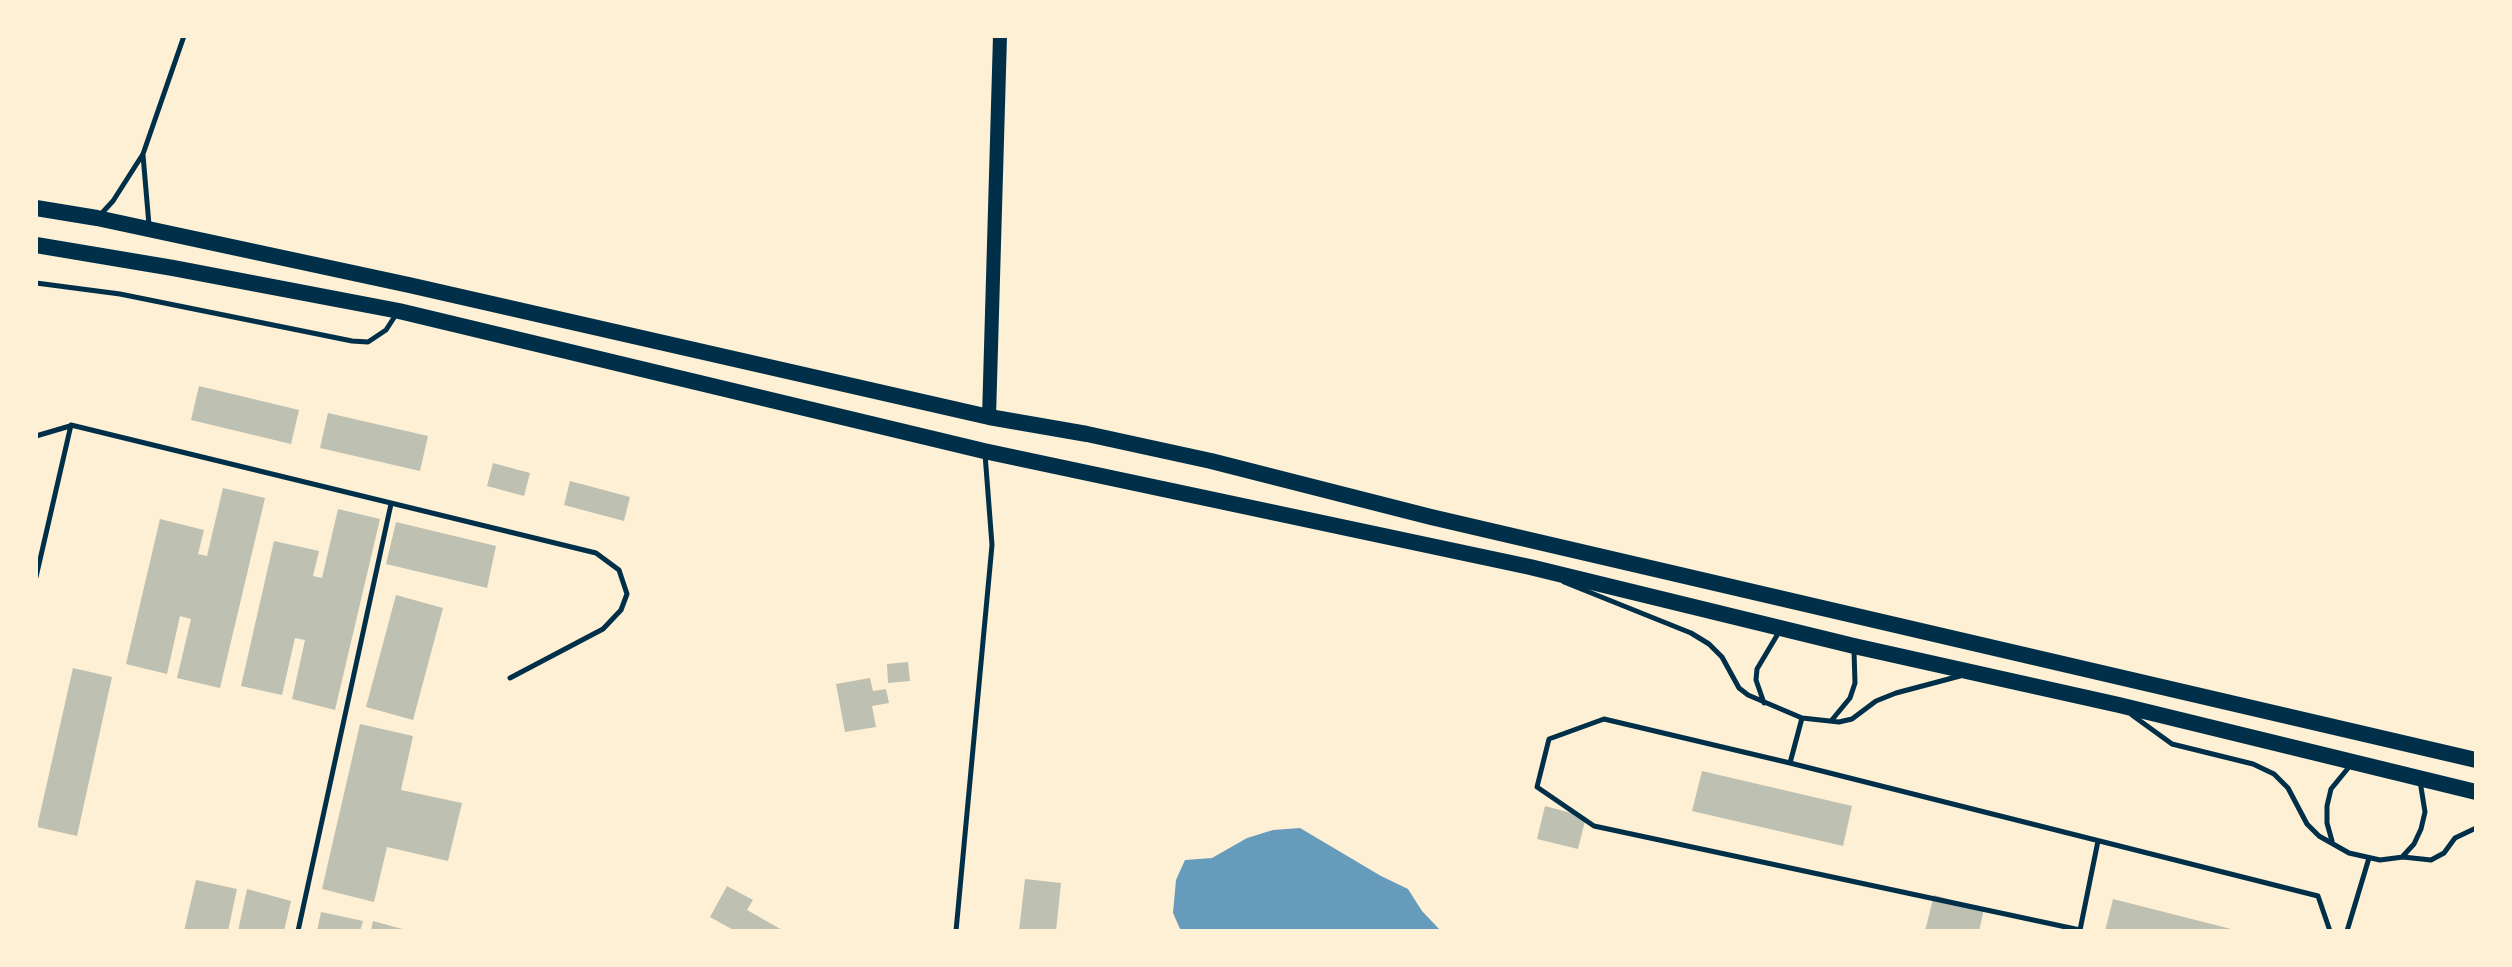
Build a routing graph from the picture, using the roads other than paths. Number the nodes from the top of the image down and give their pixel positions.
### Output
1 (184, 36) edge
2 (999, 36) edge
3 (143, 154) junction
4 (36, 208) edge
5 (97, 218) junction
6 (150, 229) junction
7 (36, 245) edge
8 (36, 283) edge
9 (399, 311) junction
10 (989, 417) junction
11 (71, 425) junction
12 (36, 436) edge
13 (984, 451) junction
14 (391, 504) junction
15 (1530, 567) junction
16 (36, 577) edge
17 (1782, 628) junction
18 (1854, 646) junction
19 (1974, 672) junction
20 (510, 678) dead end
21 (1764, 703) junction
22 (2119, 705) junction
23 (1802, 718) junction
24 (1831, 722) junction
25 (2476, 760) edge
26 (1790, 763) junction
27 (2353, 763) junction
28 (2419, 779) junction
29 (2476, 792) edge
30 (2476, 828) edge
31 (2098, 841) junction
32 (2332, 842) junction
33 (2403, 857) junction
34 (2369, 858) junction
35 (2080, 930) edge
36 (298, 931) edge
37 (956, 931) edge
38 (2330, 931) edge
39 (2347, 931) edge

1 - 3 lane
2 - 10 main road
3 - 5 lane
3 - 6 lane
4 - 5 highway
5 - 6 highway
6 - 10 highway
7 - 9 highway
8 - 9 lane
9 - 13 highway
10 - 25 highway
11 - 12 lane
11 - 14 lane
11 - 16 lane
13 - 15 highway
13 - 37 lane
14 - 20 lane
14 - 36 lane
15 - 17 highway
15 - 21 lane
17 - 18 highway
17 - 21 lane
18 - 19 highway
18 - 24 lane
19 - 22 highway
19 - 24 lane
21 - 23 lane
22 - 27 highway
22 - 32 lane
23 - 24 lane
23 - 26 lane
26 - 31 lane
26 - 35 lane
27 - 28 highway
27 - 32 lane
28 - 29 highway
28 - 33 lane
30 - 33 lane
31 - 35 lane
31 - 38 lane
32 - 34 lane
33 - 34 lane
34 - 39 lane

